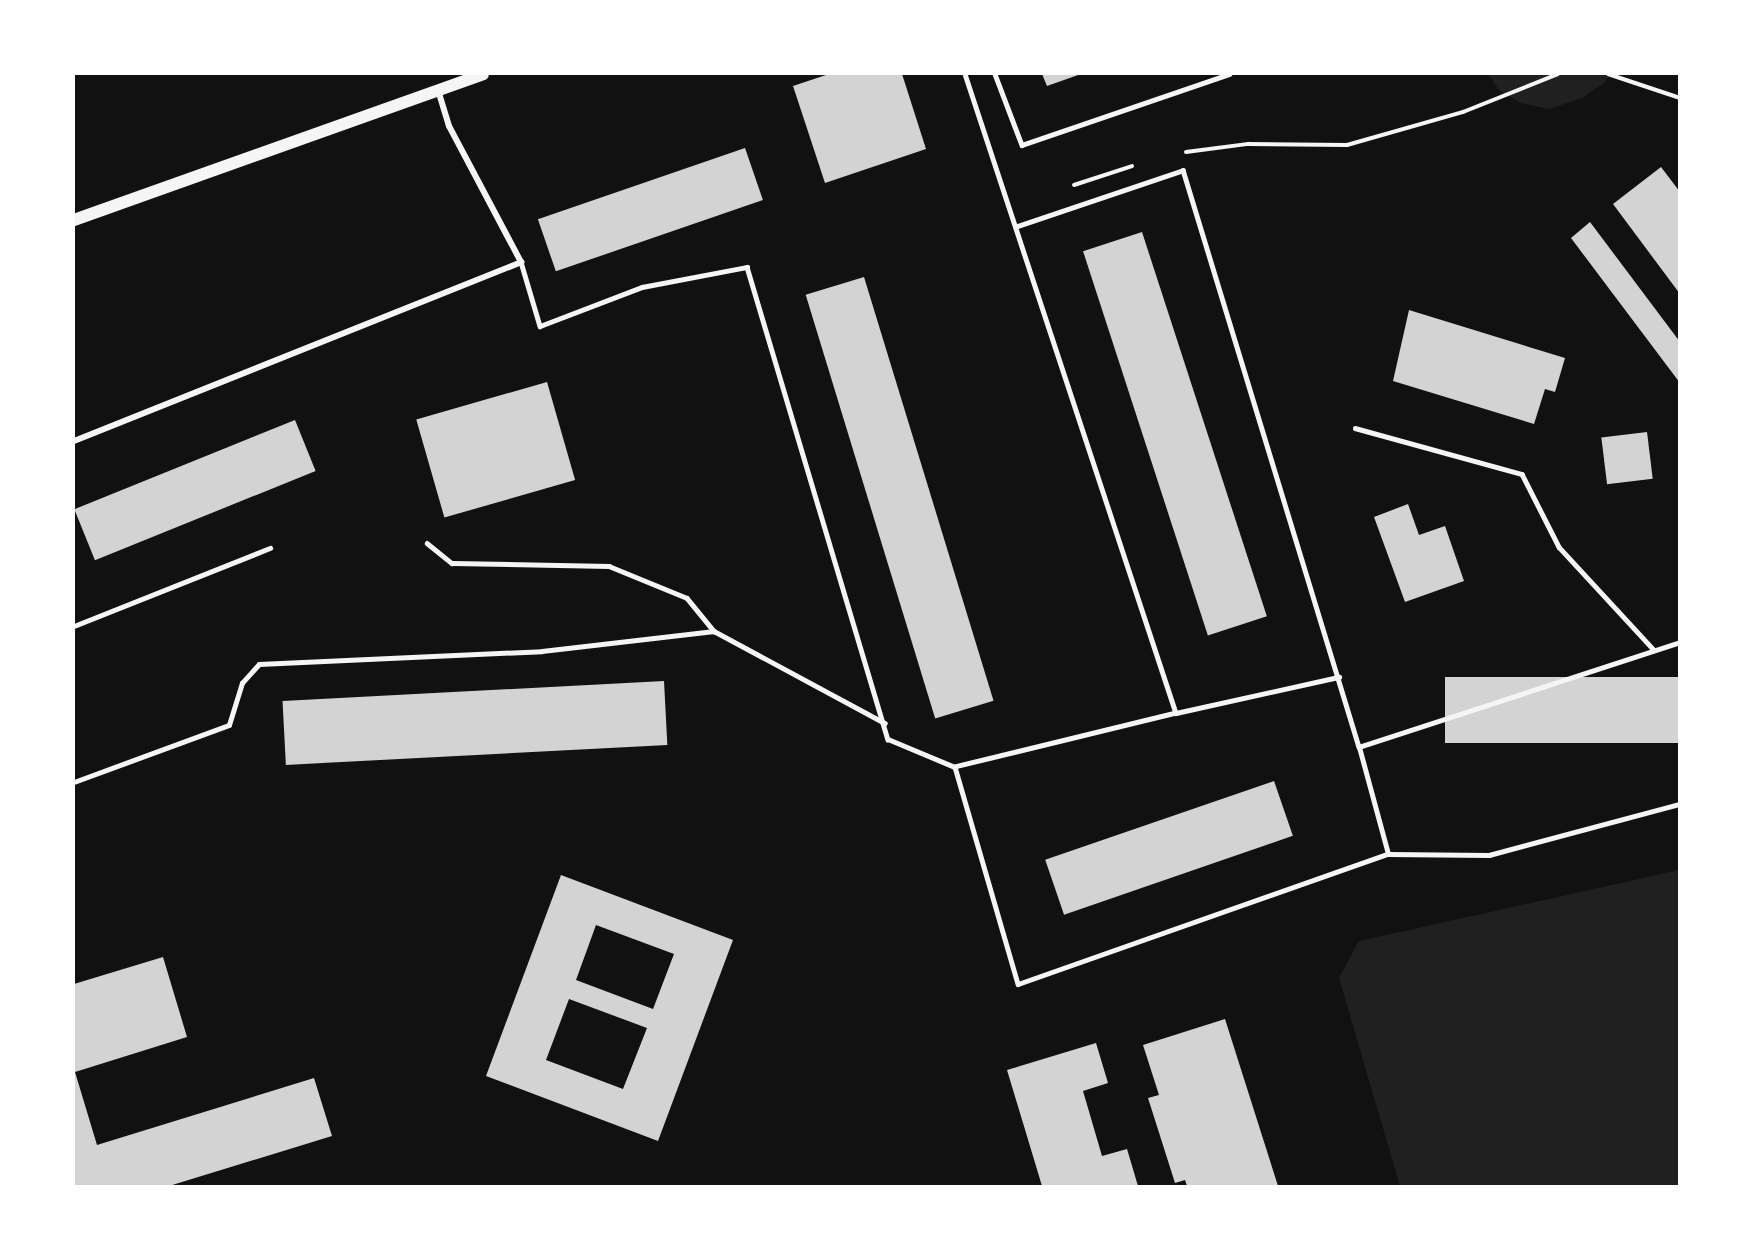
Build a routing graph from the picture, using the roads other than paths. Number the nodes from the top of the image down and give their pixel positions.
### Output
1 (483, 74) edge
2 (965, 74) edge
3 (994, 74) edge
4 (1229, 74) edge
5 (437, 90) junction
6 (74, 220) edge
7 (1018, 226) junction
8 (521, 262) junction
9 (1355, 428) dead end
10 (74, 441) edge
11 (427, 543) dead end
12 (270, 548) dead end
13 (74, 626) edge
14 (714, 631) junction
15 (1680, 642) edge
16 (1654, 650) junction
17 (1339, 677) junction
18 (1176, 713) junction
19 (885, 723) junction
20 (1359, 747) junction
21 (956, 767) junction
22 (74, 782) edge
23 (1680, 804) edge
24 (1388, 854) junction

1 - 5 main road
2 - 7 lane
3 - 4 lane
5 - 6 main road
5 - 8 street
7 - 17 lane
7 - 18 lane
8 - 10 street
8 - 19 lane
9 - 16 lane
11 - 14 lane
12 - 13 lane
14 - 19 lane
14 - 22 lane
15 - 16 lane
16 - 20 lane
17 - 18 lane
17 - 20 lane
18 - 21 lane
19 - 21 lane
20 - 24 lane
21 - 24 lane
23 - 24 lane

